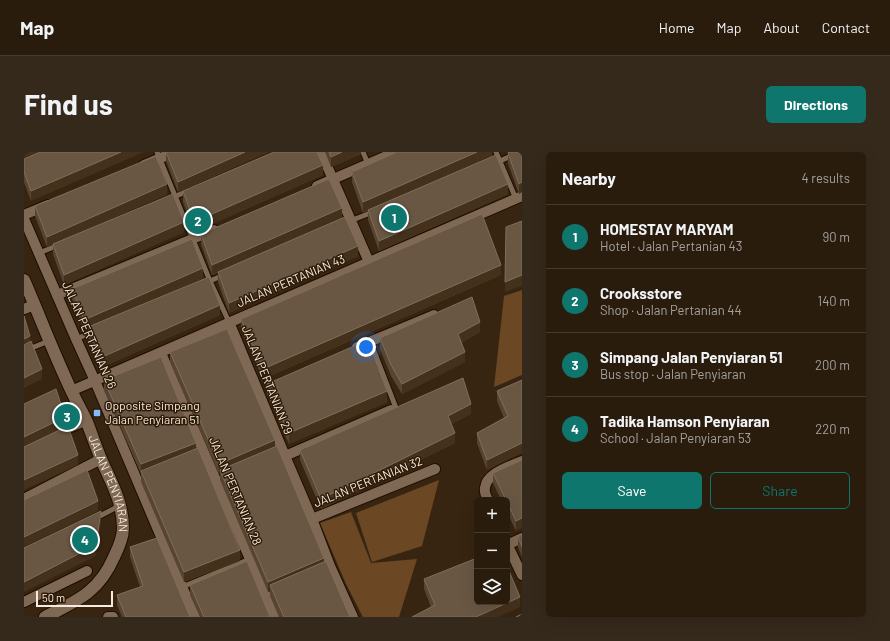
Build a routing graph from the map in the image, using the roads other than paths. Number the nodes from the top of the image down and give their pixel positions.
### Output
1 (175, 152) edge
2 (321, 152) edge
3 (363, 152) edge
4 (396, 152) edge
5 (496, 152) edge
6 (520, 152) edge
7 (158, 155) edge
8 (499, 161) junction
9 (368, 164) junction
10 (485, 167) edge
11 (138, 168) edge
12 (332, 179) junction
13 (197, 187) edge
14 (310, 188) edge
15 (175, 196) junction
16 (519, 198) edge
17 (60, 200) edge
18 (161, 202) edge
19 (381, 208) edge
20 (24, 215) edge
21 (24, 219) edge
22 (347, 222) junction
23 (222, 226) edge
24 (193, 239) junction
25 (68, 241) edge
26 (39, 253) junction
27 (368, 262) junction
28 (232, 272) edge
29 (24, 280) edge
30 (210, 281) junction
31 (196, 287) edge
32 (57, 296) junction
33 (29, 307) edge
34 (442, 311) edge
35 (229, 322) junction
36 (97, 330) edge
37 (76, 339) junction
38 (49, 341) junction
39 (370, 341) junction
40 (24, 350) edge
41 (349, 350) edge
42 (161, 353) junction
43 (95, 380) junction
44 (71, 391) junction
45 (399, 406) joint
46 (87, 422) junction
47 (58, 436) edge
48 (285, 456) junction
49 (101, 458) junction
50 (522, 461) edge
51 (435, 469) dead end
52 (487, 497) edge
53 (24, 499) edge
54 (120, 506) junction
55 (93, 519) edge
56 (312, 519) junction
57 (522, 538) edge
58 (510, 544) edge
59 (510, 551) edge
60 (250, 559) junction
61 (87, 571) dead end
62 (522, 574) edge
63 (182, 587) junction
64 (24, 602) edge
65 (45, 617) edge
66 (108, 617) edge
67 (113, 617) edge
68 (195, 617) edge
69 (275, 617) edge
70 (353, 617) edge

1 - 7 street
2 - 12 street
3 - 9 lane
4 - 9 street
5 - 8 lane
6 - 8 lane
7 - 11 street
7 - 15 lane, JALAN PERTANIAN 29
8 - 10 lane
8 - 16 lane
9 - 12 street
12 - 14 street
12 - 22 street
13 - 15 lane
15 - 18 lane
15 - 24 lane, JALAN PERTANIAN 29
16 - 27 street, JALAN PERTANIAN 43
17 - 20 street
19 - 22 lane
21 - 26 street, JALAN PERTANIAN 26
22 - 27 street
23 - 24 street
24 - 30 lane, JALAN PERTANIAN 29
24 - 32 street
25 - 26 lane
26 - 32 street, JALAN PERTANIAN 26
27 - 35 street, JALAN PERTANIAN 43
28 - 30 lane
29 - 33 street, JALAN PENYIARAN
30 - 31 lane
30 - 35 lane, JALAN PERTANIAN 29
32 - 37 street, JALAN PERTANIAN 26
33 - 38 street, JALAN PENYIARAN
34 - 39 street
35 - 42 street, JALAN PERTANIAN 43
35 - 48 street, JALAN PERTANIAN 29
36 - 37 lane
37 - 43 street, JALAN PERTANIAN 26
38 - 40 lane
38 - 44 street, JALAN PENYIARAN
39 - 41 street
39 - 45 lane
42 - 43 street, JALAN PERTANIAN 43
42 - 60 street, JALAN PERTANIAN 28
43 - 44 street, JALAN PERTANIAN 43
43 - 63 street, JALAN PERTANIAN 26
44 - 46 street, JALAN PENYIARAN
45 - 48 street
46 - 47 lane
46 - 49 street, JALAN PENYIARAN
48 - 56 street, JALAN PERTANIAN 29
49 - 53 street
49 - 54 street, JALAN PENYIARAN
50 - 52 street
51 - 56 street, JALAN PERTANIAN 32
54 - 55 lane
54 - 65 street, JALAN PENYIARAN
56 - 70 street, JALAN PERTANIAN 29
57 - 58 street
59 - 62 street
60 - 63 lane
60 - 69 street, JALAN PERTANIAN 28
61 - 64 street
63 - 68 street, JALAN PERTANIAN 26
66 - 67 street

